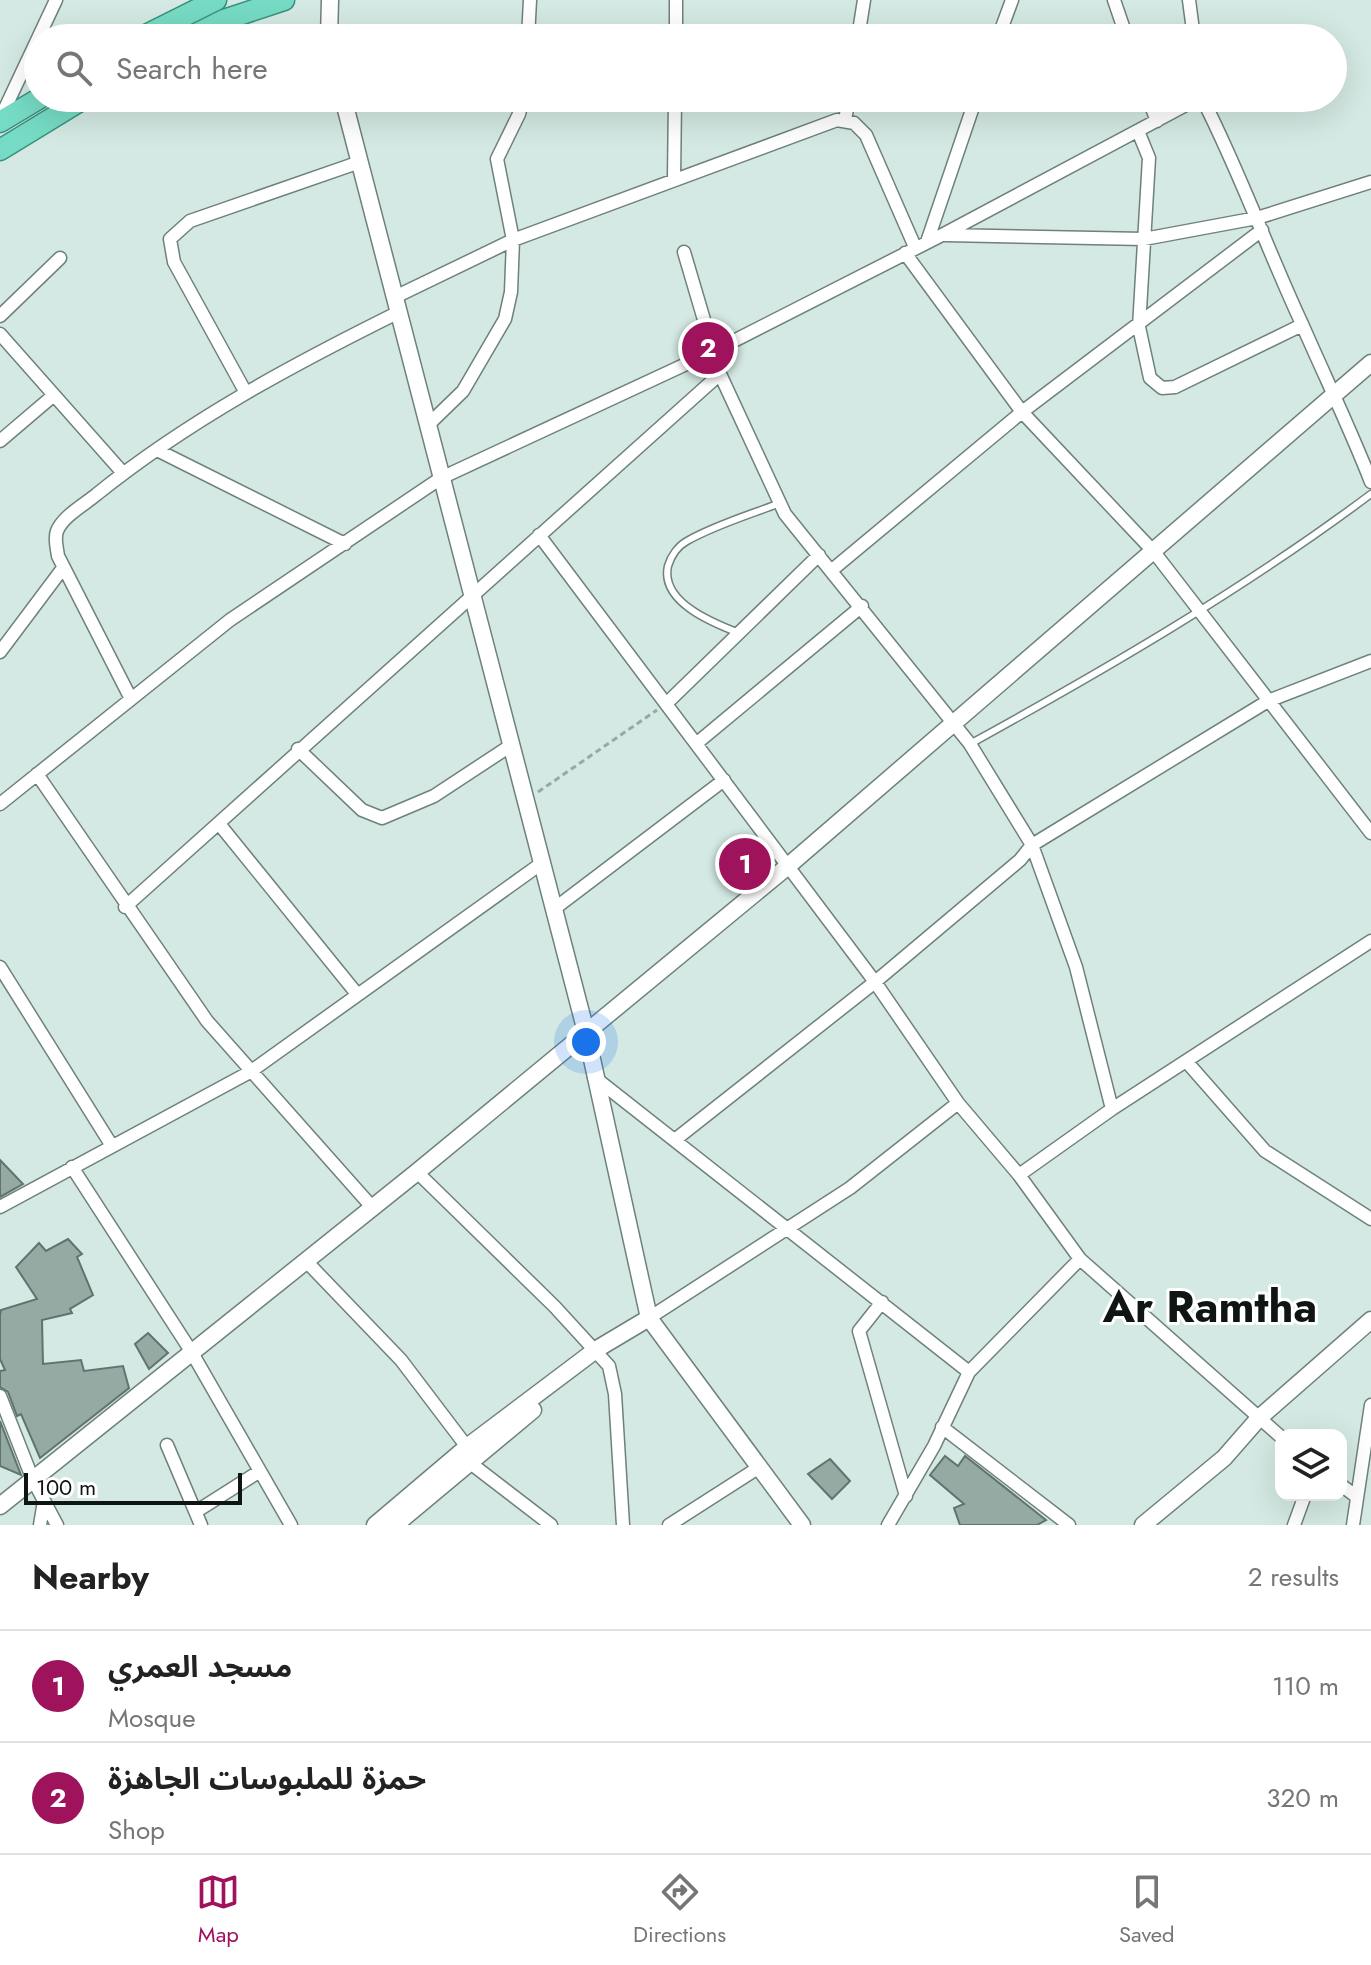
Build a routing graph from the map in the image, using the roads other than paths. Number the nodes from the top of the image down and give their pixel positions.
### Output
1 (56, 0) edge
2 (216, 0) edge
3 (284, 0) edge
4 (330, 0) edge
5 (530, 0) edge
6 (676, 0) edge
7 (864, 0) edge
8 (1012, 0) edge
9 (1114, 0) edge
10 (1189, 0) edge
11 (45, 24) edge
12 (168, 24) edge
13 (216, 24) edge
14 (329, 24) edge
15 (529, 24) edge
16 (676, 24) edge
17 (860, 24) edge
18 (1003, 24) edge
19 (1122, 24) edge
20 (1192, 24) edge
21 (24, 69) edge
22 (24, 107) edge
23 (62, 112) edge
24 (346, 112) edge
25 (520, 112) edge
26 (675, 112) edge
27 (846, 112) edge
28 (970, 112) edge
29 (1153, 112) edge
30 (1174, 112) edge
31 (1207, 112) edge
32 (0, 120) edge
33 (845, 120) junction
34 (1157, 121) junction
35 (1138, 131) junction
36 (0, 150) edge
37 (357, 163) junction
38 (674, 179) junction
39 (1371, 182) edge
40 (1259, 224) junction
41 (942, 235) junction
42 (1144, 239) junction
43 (513, 240) junction
44 (916, 247) junction
45 (684, 252) dead end
46 (60, 258) dead end
47 (397, 304) junction
48 (0, 316) edge
49 (1302, 325) junction
50 (1139, 327) junction
51 (0, 334) edge
52 (712, 352) junction
53 (1371, 363) edge
54 (720, 374) junction
55 (246, 393) junction
56 (1336, 393) junction
57 (54, 395) junction
58 (1022, 412) junction
59 (428, 425) junction
60 (0, 441) edge
61 (157, 450) junction
62 (123, 473) junction
63 (441, 478) junction
64 (1371, 482) edge
65 (1371, 494) edge
66 (780, 503) junction
67 (539, 535) junction
68 (345, 544) junction
69 (1154, 552) junction
70 (819, 555) junction
71 (63, 568) junction
72 (832, 570) junction
73 (471, 594) junction
74 (862, 606) junction
75 (1199, 612) junction
76 (739, 633) junction
77 (0, 652) edge
78 (1371, 661) edge
79 (130, 697) junction
80 (1268, 701) junction
81 (667, 703) junction
82 (954, 726) junction
83 (697, 743) junction
84 (970, 744) junction
85 (510, 746) junction
86 (298, 749) junction
87 (37, 774) junction
88 (724, 780) junction
89 (0, 804) edge
90 (220, 825) junction
91 (1371, 833) edge
92 (1032, 845) junction
93 (542, 863) junction
94 (788, 866) junction
95 (125, 907) junction
96 (554, 909) junction
97 (1371, 941) edge
98 (0, 967) edge
99 (875, 982) junction
100 (357, 994) junction
101 (586, 1032) junction
102 (1186, 1061) junction
103 (250, 1072) junction
104 (594, 1077) junction
105 (958, 1103) junction
106 (1112, 1109) junction
107 (676, 1139) junction
108 (112, 1146) junction
109 (72, 1167) junction
110 (417, 1172) junction
111 (1019, 1175) junction
112 (0, 1207) edge
113 (372, 1207) junction
114 (1371, 1219) edge
115 (787, 1226) junction
116 (1080, 1259) junction
117 (305, 1260) junction
118 (882, 1302) junction
119 (649, 1318) junction
120 (1371, 1320) edge
121 (603, 1350) junction
122 (191, 1351) junction
123 (969, 1372) junction
124 (0, 1396) edge
125 (1371, 1405) edge
126 (1259, 1418) junction
127 (942, 1427) junction
128 (1275, 1432) edge
129 (167, 1445) dead end
130 (468, 1454) junction
131 (758, 1468) junction
132 (260, 1471) junction
133 (33, 1480) junction
134 (1347, 1490) edge
135 (906, 1496) junction
136 (1357, 1497) junction
137 (44, 1501) junction
138 (1303, 1501) edge
139 (0, 1506) edge
140 (197, 1511) junction
141 (40, 1525) edge
142 (57, 1525) edge
143 (201, 1525) edge
144 (291, 1525) edge
145 (375, 1525) edge
146 (395, 1525) edge
147 (551, 1525) edge
148 (623, 1525) edge
149 (669, 1525) edge
150 (802, 1525) edge
151 (888, 1525) edge
152 (1069, 1525) edge
153 (1143, 1525) edge
154 (1294, 1525) edge
155 (1353, 1525) edge

1 - 11 street
2 - 12 highway
3 - 13 highway
4 - 14 street
5 - 15 street
6 - 16 street
7 - 17 street
8 - 18 street
9 - 19 street
10 - 20 street
21 - 32 street
22 - 32 highway
23 - 36 highway
24 - 37 street
25 - 43 street
26 - 38 street
27 - 33 street
28 - 44 street
29 - 34 street
30 - 34 street
31 - 40 street
33 - 38 street
33 - 44 street
34 - 35 street
35 - 41 street
35 - 42 street
37 - 47 street
37 - 55 street
38 - 43 street
39 - 40 street
40 - 42 street
40 - 49 street
40 - 50 street
41 - 42 street
41 - 44 street
42 - 50 street
43 - 47 street
43 - 59 street
44 - 52 street
44 - 58 street
45 - 52 street
46 - 48 street
47 - 55 street
47 - 59 street
49 - 50 street
49 - 56 street
50 - 58 street
51 - 57 street
52 - 54 street
52 - 63 street
53 - 56 street
54 - 66 street
54 - 67 street
55 - 61 street
56 - 64 street
56 - 69 street
57 - 60 street
57 - 62 street
58 - 69 street
58 - 72 street
59 - 63 street
61 - 62 street
61 - 68 street
62 - 71 street
63 - 68 street
63 - 73 street
65 - 75 lane
66 - 70 street
66 - 76 lane
67 - 73 street
67 - 81 street
68 - 79 street
69 - 75 street
69 - 82 street
70 - 72 street
70 - 76 street
71 - 77 street
71 - 79 street
72 - 74 street
73 - 85 street
73 - 86 street
74 - 82 street
74 - 83 street
75 - 80 street
75 - 84 lane
76 - 81 street
78 - 80 street
79 - 87 street
80 - 91 street
80 - 92 street
81 - 83 street
82 - 84 street
82 - 94 street
83 - 88 street
84 - 92 street
85 - 86 street
85 - 93 street
86 - 90 street
87 - 89 street
87 - 95 street
88 - 94 street
88 - 96 street
90 - 95 street
90 - 100 street
92 - 99 street
92 - 106 street
93 - 96 street
93 - 100 street
94 - 99 street
94 - 101 street
95 - 103 street
96 - 101 street
97 - 102 street
98 - 108 street
99 - 105 street
99 - 107 street
100 - 103 street
101 - 104 street
101 - 110 street
102 - 106 street
102 - 114 street
103 - 108 street
103 - 113 street
104 - 107 street
104 - 119 street
105 - 111 street
105 - 115 street
106 - 111 street
107 - 115 street
108 - 109 street
109 - 112 street
109 - 122 street
110 - 113 street
110 - 121 street
111 - 116 street
113 - 117 street
115 - 118 street
115 - 119 street
116 - 123 street
116 - 126 street
117 - 122 street
117 - 130 street
118 - 123 street
118 - 135 street
119 - 121 street
119 - 131 street
120 - 126 street
121 - 130 street
121 - 148 street
122 - 132 street
122 - 133 street
123 - 127 street
124 - 133 street
125 - 136 street
126 - 128 street
126 - 153 street
127 - 135 street
127 - 152 street
129 - 140 street
130 - 145 street
130 - 146 street
130 - 147 street
131 - 149 street
131 - 150 street
132 - 140 street
132 - 144 street
133 - 137 street
133 - 139 street
134 - 136 street
135 - 151 street
136 - 155 street
137 - 141 street
137 - 142 street
138 - 154 street
140 - 143 street

